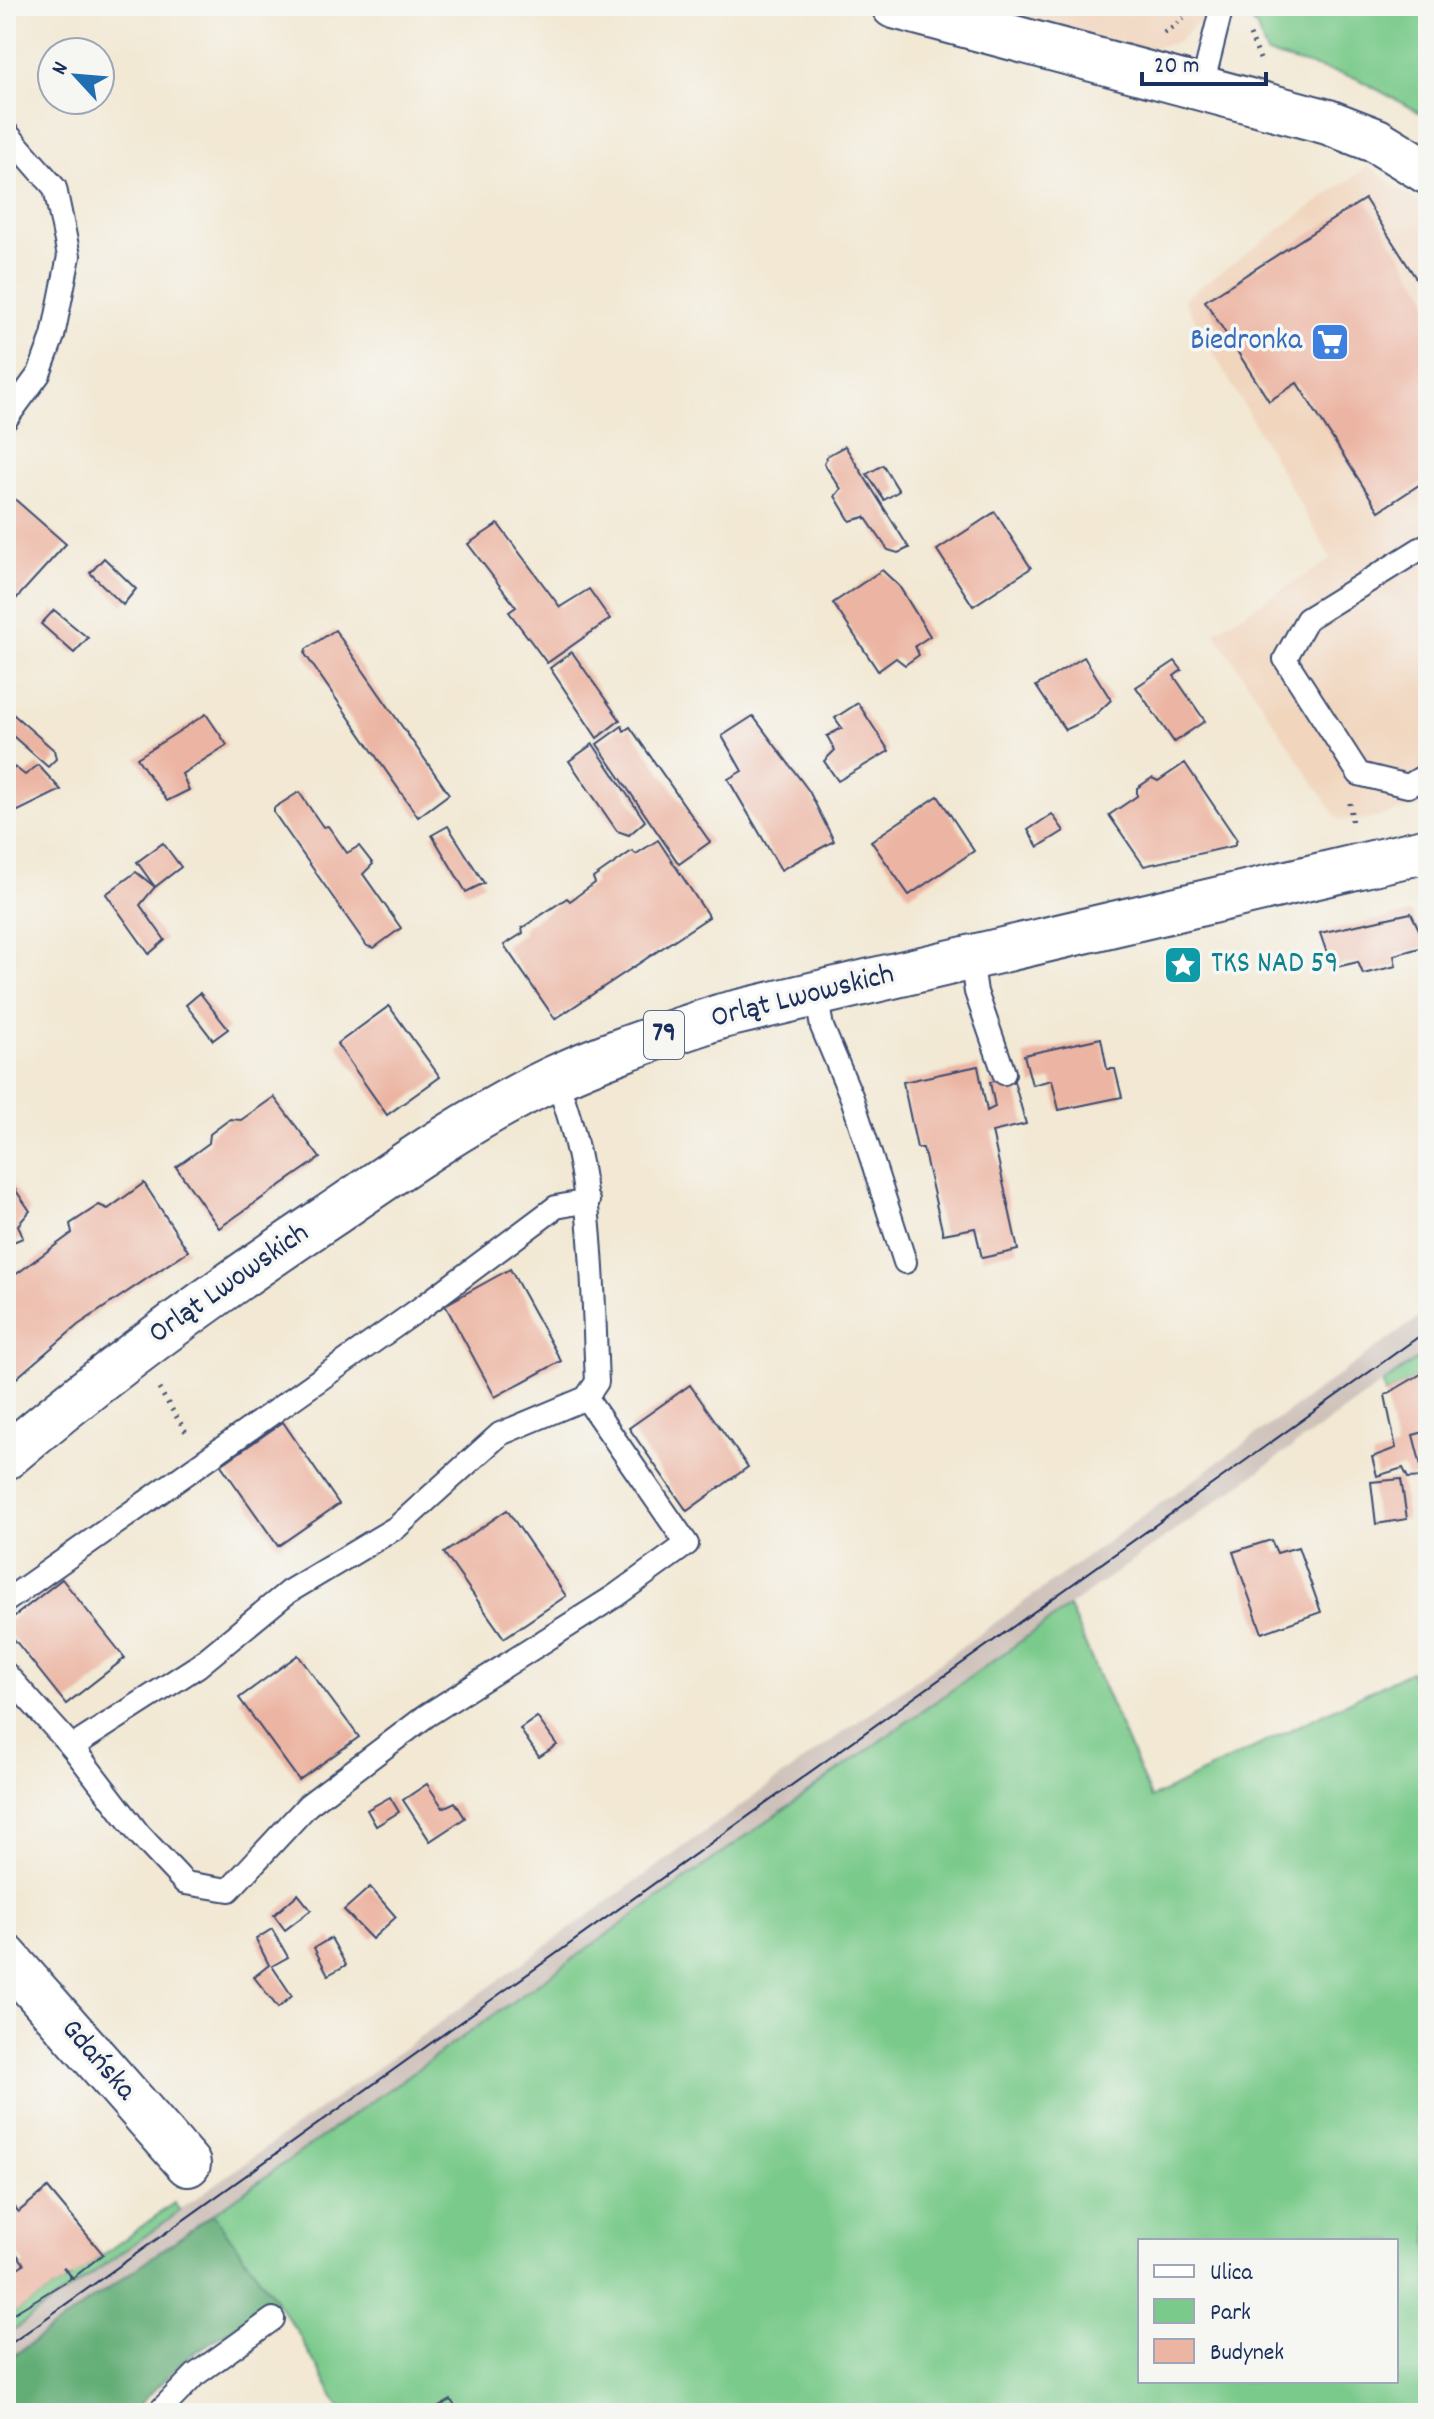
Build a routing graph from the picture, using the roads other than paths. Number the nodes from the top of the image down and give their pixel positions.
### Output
1 (894, 6) edge
2 (1222, 6) edge
3 (1202, 86) junction
4 (6, 132) edge
5 (1428, 172) edge
6 (6, 419) edge
7 (1428, 544) edge
8 (1428, 774) edge
9 (1428, 850) edge
10 (971, 958) junction
11 (816, 994) junction
12 (1004, 1073) dead end
13 (555, 1077) junction
14 (588, 1201) junction
15 (905, 1262) dead end
16 (586, 1398) junction
17 (6, 1457) edge
18 (6, 1601) edge
19 (6, 1674) edge
20 (72, 1747) junction
21 (6, 1957) edge
22 (188, 2164) dead end
23 (273, 2319) dead end
24 (158, 2413) edge

1 - 3 main road
2 - 3 lane
3 - 5 main road
4 - 6 lane
7 - 8 lane
9 - 10 main road, Orląt Lwowskich / 79
10 - 11 main road, Orląt Lwowskich / 79
10 - 12 lane
11 - 13 main road, Orląt Lwowskich / 79
11 - 15 lane
13 - 14 lane
13 - 17 main road, Orląt Lwowskich / 79
14 - 16 lane
14 - 18 lane
16 - 20 lane
16 - 20 lane
19 - 20 lane
21 - 22 main road, Gdańska
23 - 24 lane

